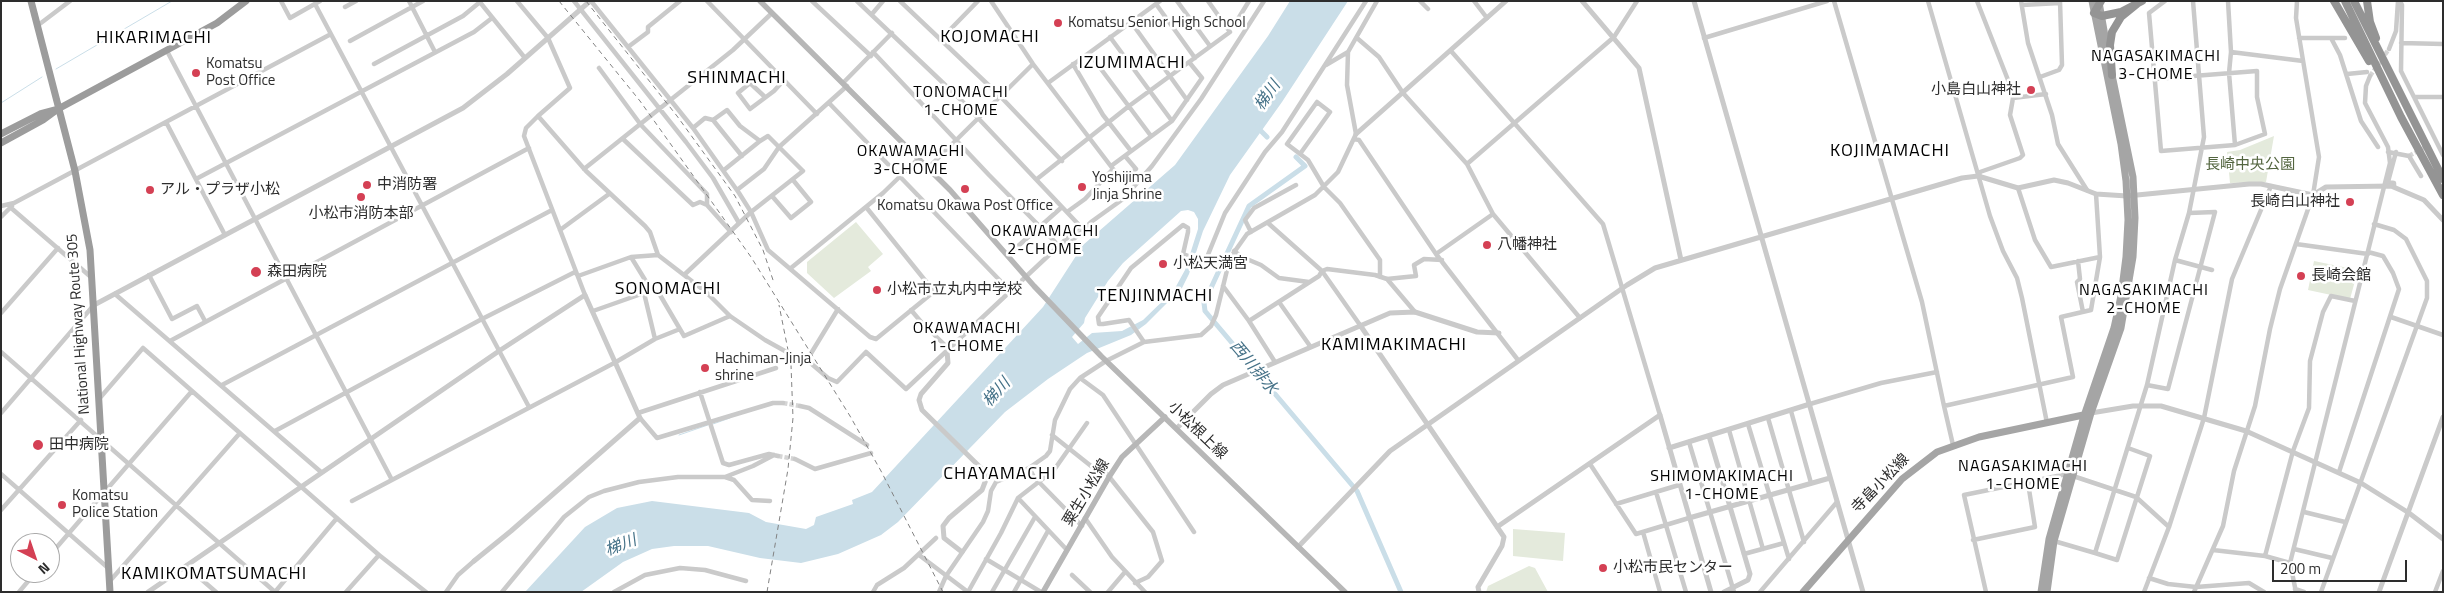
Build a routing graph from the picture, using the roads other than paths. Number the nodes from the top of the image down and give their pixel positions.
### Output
1 (31, 1) edge
2 (70, 1) edge
3 (246, 1) edge
4 (320, 1) edge
5 (356, 1) edge
6 (409, 1) edge
7 (424, 1) edge
8 (516, 1) edge
9 (574, 1) edge
10 (591, 1) edge
11 (680, 1) edge
12 (707, 1) edge
13 (760, 1) edge
14 (812, 1) edge
15 (858, 1) edge
16 (883, 1) edge
17 (900, 1) edge
18 (978, 1) edge
19 (991, 1) edge
20 (1177, 1) edge
21 (1208, 1) edge
22 (1249, 1) edge
23 (1264, 1) edge
24 (1366, 1) edge
25 (1377, 1) edge
26 (1420, 1) edge
27 (1474, 1) edge
28 (1506, 1) edge
29 (1582, 1) edge
30 (1637, 1) edge
31 (1694, 1) edge
32 (1827, 1) edge
33 (1834, 1) edge
34 (1928, 1) edge
35 (1976, 1) edge
36 (2092, 1) edge
37 (2165, 1) edge
38 (2194, 1) edge
39 (2228, 1) edge
40 (2297, 1) edge
41 (2334, 1) edge
42 (2346, 1) edge
43 (2354, 1) edge
44 (2367, 1) edge
45 (2399, 1) edge
46 (282, 2) edge
47 (479, 2) edge
48 (1158, 2) edge
49 (2060, 2) edge
50 (2022, 3) edge
51 (2100, 3) edge
52 (2139, 3) edge
53 (315, 4) junction
54 (345, 7) dead end
55 (412, 8) junction
56 (581, 9) junction
57 (1428, 9) dead end
58 (772, 13) junction
59 (872, 14) junction
60 (2098, 15) junction
61 (492, 18) junction
62 (1488, 18) junction
63 (1131, 22) junction
64 (37, 26) junction
65 (1228, 29) junction
66 (892, 33) junction
67 (332, 34) junction
68 (427, 36) junction
69 (1110, 37) junction
70 (1614, 37) junction
71 (548, 38) junction
72 (1357, 38) junction
73 (1704, 38) junction
74 (2299, 38) junction
75 (2331, 38) junction
76 (2345, 38) dead end
77 (745, 40) junction
78 (940, 40) junction
79 (350, 41) dead end
80 (2401, 44) junction
81 (2443, 44) edge
82 (1210, 46) junction
83 (628, 48) junction
84 (2389, 48) tunnel mouth
85 (1451, 50) junction
86 (167, 51) junction
87 (435, 52) junction
88 (1348, 52) junction
89 (2231, 52) junction
90 (1089, 53) junction
91 (872, 54) junction
92 (525, 58) junction
93 (1195, 58) junction
94 (2303, 61) junction
95 (1189, 62) junction
96 (374, 64) dead end
97 (1034, 64) junction
98 (1073, 64) junction
99 (1324, 66) junction
100 (599, 68) dead end
101 (2230, 73) junction
102 (2112, 74) junction
103 (2347, 74) junction
104 (2200, 75) junction
105 (1170, 76) junction
106 (2040, 77) junction
107 (2155, 78) junction
108 (784, 80) junction
109 (1048, 83) junction
110 (845, 85) junction
111 (361, 91) junction
112 (1150, 91) junction
113 (1403, 93) junction
114 (2046, 94) junction
115 (1000, 96) junction
116 (2414, 97) junction
117 (765, 98) junction
118 (2013, 98) junction
119 (2443, 98) edge
120 (1187, 100) junction
121 (671, 101) junction
122 (829, 103) junction
123 (1129, 106) junction
124 (195, 107) junction
125 (58, 109) junction
126 (660, 110) junction
127 (818, 114) junction
128 (538, 116) junction
129 (2401, 117) junction
130 (978, 118) junction
131 (713, 120) junction
132 (1172, 121) junction
133 (166, 122) junction
134 (1108, 123) junction
135 (1514, 123) junction
136 (641, 125) junction
137 (693, 128) junction
138 (1, 134) edge
139 (1151, 136) junction
140 (1355, 136) junction
141 (623, 139) junction
142 (957, 139) junction
143 (1089, 139) junction
144 (760, 141) junction
145 (2437, 141) junction
146 (1, 143) edge
147 (2431, 144) tunnel mouth
148 (2235, 145) junction
149 (391, 146) junction
150 (2378, 146) dead end
151 (779, 147) junction
152 (529, 148) junction
153 (2202, 148) junction
154 (1131, 151) junction
155 (2388, 152) junction
156 (2396, 152) junction
157 (1300, 154) junction
158 (2443, 155) edge
159 (742, 156) junction
160 (1125, 156) junction
161 (918, 158) junction
162 (1062, 161) junction
163 (225, 164) junction
164 (1467, 164) junction
165 (2435, 165) junction
166 (928, 168) junction
167 (1112, 168) junction
168 (584, 169) junction
169 (724, 170) junction
170 (75, 171) junction
171 (1978, 176) junction
172 (2421, 176) dead end
173 (900, 177) junction
174 (1037, 179) junction
175 (2443, 179) edge
176 (196, 180) junction
177 (793, 180) junction
178 (1296, 185) dead end
179 (2272, 186) junction
180 (1324, 187) junction
181 (2384, 187) junction
182 (2018, 188) junction
183 (2394, 188) junction
184 (737, 190) junction
185 (2087, 190) junction
186 (2194, 190) junction
187 (609, 194) junction
188 (2096, 194) junction
189 (2313, 195) junction
190 (2443, 195) edge
191 (772, 196) junction
192 (2131, 196) junction
193 (1892, 198) junction
194 (14, 203) junction
195 (421, 205) junction
196 (707, 205) junction
197 (1, 206) edge
198 (866, 207) junction
199 (1062, 207) junction
200 (10, 208) junction
201 (552, 210) junction
202 (751, 212) junction
203 (1068, 212) junction
204 (2190, 213) junction
205 (1493, 214) junction
206 (1099, 216) junction
207 (1, 218) edge
208 (255, 219) junction
209 (2443, 220) edge
210 (740, 223) junction
211 (1268, 223) junction
212 (2374, 224) junction
213 (1080, 226) junction
214 (1040, 228) junction
215 (560, 230) junction
216 (731, 232) junction
217 (1251, 232) junction
218 (225, 235) junction
219 (1762, 236) junction
220 (1065, 242) junction
221 (2296, 244) junction
222 (1060, 247) junction
223 (58, 248) junction
224 (1234, 251) junction
225 (2368, 253) junction
226 (1436, 254) junction
227 (658, 255) junction
228 (631, 256) junction
229 (1008, 256) junction
230 (2100, 257) junction
231 (1442, 260) junction
232 (1681, 260) junction
233 (2175, 260) junction
234 (2078, 261) junction
235 (452, 263) junction
236 (2200, 267) junction
237 (791, 268) junction
238 (2212, 270) dead end
239 (1322, 272) junction
240 (149, 275) junction
241 (684, 275) junction
242 (578, 276) junction
243 (1027, 277) junction
244 (1380, 277) junction
245 (92, 278) junction
246 (286, 278) junction
247 (1388, 280) junction
248 (1310, 282) junction
249 (1223, 286) junction
250 (650, 288) junction
251 (1622, 289) junction
252 (644, 292) junction
253 (1011, 292) junction
254 (115, 294) junction
255 (585, 295) junction
256 (1279, 302) junction
257 (2355, 302) junction
258 (94, 305) junction
259 (838, 309) junction
260 (912, 310) junction
261 (593, 311) junction
262 (1416, 312) junction
263 (2083, 312) junction
264 (1, 313) edge
265 (730, 316) junction
266 (2390, 317) junction
267 (1580, 318) junction
268 (482, 319) junction
269 (205, 321) junction
270 (1249, 321) junction
271 (1360, 325) junction
272 (2418, 326) junction
273 (680, 329) junction
274 (1499, 333) junction
275 (316, 335) junction
276 (2443, 336) edge
277 (655, 339) junction
278 (170, 340) junction
279 (1144, 342) junction
280 (1310, 346) junction
281 (499, 350) junction
282 (948, 350) junction
283 (1, 352) edge
284 (1104, 359) junction
285 (807, 360) junction
286 (1518, 360) junction
287 (616, 362) junction
288 (1275, 362) junction
289 (776, 368) dead end
290 (1937, 372) junction
291 (32, 378) junction
292 (1080, 378) junction
293 (222, 385) junction
294 (2039, 386) junction
295 (2147, 386) junction
296 (192, 391) junction
297 (346, 392) junction
298 (700, 392) junction
299 (99, 400) junction
300 (782, 403) tunnel mouth
301 (1810, 404) junction
302 (800, 406) tunnel mouth
303 (1944, 406) junction
304 (2141, 406) junction
305 (529, 407) junction
306 (1791, 411) junction
307 (1, 413) edge
308 (2087, 414) junction
309 (639, 415) junction
310 (1660, 415) junction
311 (1165, 417) junction
312 (2443, 417) edge
313 (1768, 418) junction
314 (2204, 418) junction
315 (81, 420) junction
316 (709, 422) junction
317 (1087, 423) dead end
318 (1428, 423) junction
319 (2047, 423) junction
320 (1748, 424) junction
321 (1177, 428) junction
322 (1729, 430) junction
323 (275, 431) junction
324 (2246, 432) junction
325 (240, 433) junction
326 (1052, 435) junction
327 (1709, 436) junction
328 (101, 438) junction
329 (370, 438) junction
330 (1689, 442) junction
331 (867, 445) dead end
332 (1136, 445) junction
333 (1953, 445) junction
334 (1669, 448) junction
335 (2128, 448) junction
336 (1068, 449) junction
337 (2293, 451) junction
338 (871, 453) dead end
339 (796, 459) tunnel mouth
340 (2316, 461) junction
341 (129, 463) junction
342 (1590, 464) junction
343 (1029, 468) junction
344 (321, 472) junction
345 (2339, 472) junction
346 (1, 474) edge
347 (2070, 475) junction
348 (1109, 476) junction
349 (725, 477) junction
350 (1830, 478) junction
351 (392, 480) junction
352 (1039, 482) junction
353 (1811, 483) junction
354 (2028, 483) junction
355 (2361, 483) junction
356 (1680, 485) junction
357 (303, 487) junction
358 (19, 490) junction
359 (1789, 490) junction
360 (2115, 490) junction
361 (104, 491) junction
362 (1656, 492) junction
363 (1769, 495) junction
364 (2136, 497) junction
365 (1018, 498) junction
366 (352, 501) dead end
367 (770, 501) dead end
368 (1749, 501) junction
369 (1837, 502) junction
370 (1616, 504) junction
371 (178, 505) junction
372 (1729, 507) junction
373 (1, 510) edge
374 (1709, 512) junction
375 (2304, 512) junction
376 (2409, 513) junction
377 (1035, 516) junction
378 (337, 518) junction
379 (1086, 518) junction
380 (1689, 518) junction
381 (2345, 522) junction
382 (1666, 525) junction
383 (1082, 526) junction
384 (2169, 527) junction
385 (1497, 528) junction
386 (1048, 531) junction
387 (69, 532) junction
388 (1194, 532) dead end
389 (1642, 532) junction
390 (936, 538) dead end
391 (1849, 539) junction
392 (2443, 539) edge
393 (1973, 540) junction
394 (2054, 541) junction
395 (220, 542) junction
396 (1804, 542) junction
397 (60, 543) edge
398 (1784, 543) junction
399 (1298, 547) junction
400 (1763, 549) junction
401 (2294, 549) junction
402 (1067, 550) junction
403 (2213, 550) junction
404 (962, 552) junction
405 (2095, 553) junction
406 (1744, 554) junction
407 (379, 555) junction
408 (919, 555) junction
409 (2265, 556) junction
410 (2332, 558) junction
411 (986, 559) junction
412 (1789, 559) junction
413 (474, 561) joint
414 (2290, 563) junction
415 (186, 566) junction
416 (107, 567) junction
417 (1005, 570) junction
418 (2443, 571) edge
419 (1125, 572) junction
420 (1072, 575) dead end
421 (946, 576) junction
422 (2149, 578) junction
423 (1021, 580) junction
424 (746, 581) dead end
425 (109, 582) junction
426 (1136, 583) junction
427 (2195, 589) edge
428 (1733, 590) edge
429 (2296, 590) edge
430 (110, 592) edge
431 (148, 592) edge
432 (216, 592) edge
433 (275, 592) edge
434 (346, 592) edge
435 (426, 592) edge
436 (446, 592) edge
437 (502, 592) edge
438 (614, 592) edge
439 (873, 592) edge
440 (939, 592) edge
441 (968, 592) edge
442 (992, 592) edge
443 (1014, 592) edge
444 (1042, 592) edge
445 (1090, 592) edge
446 (1108, 592) edge
447 (1145, 592) edge
448 (1345, 592) edge
449 (1479, 592) edge
450 (1660, 592) edge
451 (1686, 592) edge
452 (1711, 592) edge
453 (1724, 592) edge
454 (1760, 592) edge
455 (1804, 592) edge
456 (1863, 592) edge
457 (1986, 592) edge
458 (2041, 592) edge
459 (2047, 592) edge
460 (2144, 592) edge
461 (2264, 592) edge
462 (2304, 592) edge
463 (2321, 592) edge
464 (2379, 592) edge
465 (2435, 592) edge

1 - 64 highway, National Highway Route 305
2 - 64 street
3 - 86 highway
4 - 53 street
5 - 54 street
6 - 55 street
7 - 55 street
8 - 71 street
9 - 56 street
10 - 56 street
10 - 83 street
11 - 83 street
12 - 77 street
13 - 58 main road, 小松根上線
14 - 91 street
15 - 59 street
16 - 59 street
17 - 78 street
18 - 78 street
19 - 97 street
20 - 82 street
21 - 65 street
22 - 65 street
23 - 206 street
24 - 99 street
25 - 72 street
26 - 57 street
27 - 62 street
28 - 62 street
29 - 70 street
30 - 70 street
31 - 73 street
32 - 73 street
33 - 193 street
34 - 171 street
35 - 118 street
36 - 60 main road
37 - 107 street
38 - 104 street
39 - 89 street
40 - 74 street
41 - 129 highway
42 - 129 highway
43 - 165 highway
44 - 165 highway
45 - 80 street
45 - 84 street
46 - 53 street
47 - 61 street
47 - 68 street
48 - 63 street
48 - 93 street
49 - 50 street
49 - 106 street
50 - 106 street
51 - 60 highway
52 - 60 highway
52 - 102 highway
53 - 67 street
55 - 68 street
55 - 79 street
56 - 71 street
56 - 126 street
58 - 77 street
58 - 110 main road, 小松根上線
59 - 66 street
60 - 102 main road
60 - 192 main road
61 - 87 street
61 - 92 street
62 - 85 street
63 - 69 street
63 - 105 street
64 - 125 highway, National Highway Route 305
65 - 82 street
66 - 91 street
66 - 130 street
67 - 111 street
67 - 124 street
68 - 87 street
68 - 96 street
69 - 90 street
69 - 112 street
70 - 135 street
70 - 232 street
71 - 92 street
71 - 128 street
72 - 88 street
72 - 113 street
73 - 219 street
74 - 75 street
74 - 94 street
75 - 76 street
75 - 103 street
77 - 108 street
77 - 121 street
78 - 115 street
80 - 81 street
80 - 116 street
82 - 93 street
83 - 121 street
85 - 113 street
85 - 135 street
86 - 124 street
86 - 125 highway
87 - 111 street
88 - 99 street
88 - 140 street
89 - 94 street
89 - 101 street
90 - 98 street
90 - 123 street
91 - 110 street
91 - 142 street
92 - 149 street
93 - 95 street
94 - 189 street
95 - 105 street
95 - 120 street
97 - 109 street
97 - 115 street
98 - 109 street
98 - 134 street
99 - 279 street
100 - 136 street
101 - 104 street
101 - 148 street
101 - 148 street
102 - 192 main road
103 - 150 street
103 - 155 street
104 - 107 street
104 - 153 street
105 - 112 street
105 - 120 street
106 - 114 street
107 - 153 street
108 - 117 street
108 - 127 street
109 - 143 street
110 - 122 street
110 - 161 main road, 小松根上線
111 - 149 street
111 - 163 street
112 - 123 street
112 - 132 street
113 - 140 street
113 - 164 street
114 - 118 street
114 - 185 street
115 - 130 street
115 - 162 street
116 - 119 street
116 - 145 street
117 - 117 street
118 - 171 street
120 - 132 street
121 - 126 street
121 - 137 street
122 - 127 street
122 - 173 street
123 - 134 street
123 - 139 street
124 - 133 street
124 - 163 street
125 - 138 highway
125 - 146 highway
125 - 170 highway, National Highway Route 305
126 - 136 street
126 - 210 street
127 - 151 street
128 - 152 street
128 - 168 street
129 - 190 highway
130 - 142 street
130 - 174 street
131 - 137 street
131 - 144 street
131 - 159 street
132 - 139 street
133 - 170 street
133 - 176 street
134 - 143 street
134 - 154 street
135 - 164 street
135 - 251 street
136 - 141 street
136 - 196 street
137 - 169 street
139 - 154 street
140 - 180 street
140 - 226 street
141 - 168 street
141 - 196 street
142 - 166 street
142 - 214 street
143 - 162 street
143 - 167 street
144 - 151 street
144 - 159 street
145 - 147 street
145 - 158 street
148 - 153 street
149 - 195 street
149 - 208 street
151 - 177 street
151 - 184 street
152 - 195 street
152 - 201 street
153 - 186 street
154 - 160 street
155 - 156 street
155 - 181 street
156 - 172 street
156 - 183 street
157 - 157 street
157 - 180 street
159 - 169 street
160 - 167 street
160 - 167 street
161 - 166 main road, 小松根上線
161 - 173 street
162 - 174 street
163 - 176 street
163 - 208 street
164 - 205 street
165 - 175 highway
166 - 229 main road, 小松根上線
167 - 203 street
168 - 187 street
169 - 184 street
170 - 194 street
170 - 245 highway, National Highway Route 305
171 - 182 street
171 - 193 street
171 - 294 street
173 - 198 street
173 - 253 street
174 - 199 street
176 - 218 street
177 - 191 street
177 - 191 street
178 - 217 street
179 - 186 street
179 - 189 street
179 - 314 street
180 - 211 street
180 - 244 street
181 - 183 street
181 - 189 street
181 - 212 street
182 - 185 street
182 - 234 street
183 - 209 street
184 - 202 street
185 - 188 street
186 - 192 street
186 - 204 street
187 - 215 street
187 - 227 street
188 - 192 street
188 - 230 street
189 - 221 street
191 - 202 street
192 - 308 main road
193 - 219 street
193 - 290 street
194 - 197 street
194 - 200 street
195 - 235 street
195 - 246 street
196 - 216 street
198 - 237 street
198 - 260 street
199 - 203 street
199 - 214 street
200 - 207 street
200 - 223 street
201 - 215 street
201 - 235 street
202 - 210 street
202 - 237 street
203 - 213 street
204 - 233 street
204 - 236 street
205 - 226 street
205 - 267 street
206 - 213 street
206 - 220 street
208 - 218 street
208 - 246 street
210 - 216 street
211 - 217 street
211 - 239 street
212 - 225 street
212 - 272 street
213 - 220 street
214 - 222 street
214 - 229 street
215 - 242 street
216 - 241 street
217 - 224 street
218 - 240 street
219 - 232 street
219 - 301 street
220 - 222 street
221 - 225 street
221 - 324 street
222 - 243 street
223 - 245 street
223 - 264 street
224 - 248 street
224 - 249 street
225 - 257 street
225 - 266 street
226 - 231 street
227 - 228 street
227 - 241 street
228 - 242 street
228 - 250 street
229 - 243 main road, 小松根上線
230 - 234 street
230 - 263 street
231 - 247 street
231 - 274 street
232 - 251 street
233 - 236 street
233 - 295 street
234 - 263 street
235 - 268 street
235 - 275 street
236 - 238 street
236 - 295 street
237 - 259 street
239 - 244 street
239 - 248 street
239 - 271 street
240 - 254 street
240 - 269 street
241 - 265 street
242 - 255 street
242 - 268 street
243 - 253 street
243 - 284 main road, 小松根上線
244 - 247 street
245 - 258 highway, National Highway Route 305
246 - 269 street
246 - 275 street
247 - 262 street
248 - 256 street
249 - 270 street
249 - 279 street
250 - 252 street
250 - 273 street
251 - 267 street
251 - 310 street
252 - 261 street
252 - 277 street
253 - 282 street
254 - 258 street
254 - 278 street
255 - 261 street
255 - 281 street
256 - 270 street
256 - 280 street
257 - 337 street
257 - 340 street
258 - 291 street
258 - 299 highway, National Highway Route 305
259 - 260 street
259 - 285 street
260 - 282 street
261 - 287 street
262 - 271 street
262 - 274 street
263 - 294 street
265 - 273 street
265 - 285 street
266 - 272 street
266 - 345 street
267 - 286 street
268 - 281 street
268 - 297 street
269 - 278 street
270 - 288 street
271 - 280 street
271 - 318 street
272 - 276 street
272 - 355 street
273 - 277 street
274 - 286 street
275 - 293 street
275 - 297 street
277 - 287 street
278 - 293 street
279 - 284 street
280 - 288 street
281 - 305 street
281 - 329 street
282 - 285 street
282 - 404 street
283 - 291 street
284 - 292 street
284 - 311 main road, 小松根上線
286 - 318 street
287 - 305 street
287 - 309 street
288 - 321 street
289 - 298 street
290 - 301 street
290 - 303 street
291 - 307 street
291 - 315 street
292 - 326 street
292 - 332 street
293 - 323 street
294 - 303 street
294 - 319 street
295 - 304 street
296 - 299 street
296 - 325 street
296 - 341 street
297 - 323 street
297 - 329 street
298 - 309 street
298 - 316 street
299 - 328 highway, National Highway Route 305
300 - 316 street
301 - 306 street
301 - 350 street
302 - 331 street
303 - 333 street
304 - 308 street
304 - 314 street
304 - 335 street
305 - 351 street
306 - 313 street
306 - 353 street
308 - 319 main road, 寺畠小松線
308 - 347 main road
309 - 316 street
309 - 413 street
310 - 334 street
310 - 342 street
311 - 321 main road, 小松根上線
311 - 332 main road, 粟生小松線
312 - 376 street
313 - 320 street
313 - 359 street
314 - 324 street
314 - 384 street
315 - 328 street
315 - 358 street
316 - 349 street
317 - 336 street
318 - 385 street
318 - 399 street
319 - 333 main road, 寺畠小松線
320 - 322 street
320 - 363 street
321 - 399 main road, 小松根上線
322 - 327 street
322 - 368 street
323 - 344 street
324 - 337 street
324 - 403 street
325 - 357 street
325 - 371 street
326 - 336 street
326 - 343 street
327 - 330 street
327 - 372 street
328 - 341 street
328 - 361 highway, National Highway Route 305
329 - 344 street
329 - 351 street
330 - 334 street
330 - 374 street
332 - 348 main road, 粟生小松線
332 - 388 street
333 - 391 main road, 寺畠小松線
334 - 356 street
335 - 360 street
335 - 364 street
336 - 348 street
336 - 352 street
337 - 340 street
337 - 409 street
338 - 339 street
340 - 345 street
340 - 375 street
341 - 361 street
341 - 371 street
342 - 370 street
342 - 385 street
343 - 352 street
343 - 404 street
344 - 357 street
345 - 355 street
346 - 358 street
347 - 354 street
347 - 360 street
347 - 394 main road
347 - 458 main road
348 - 379 main road, 粟生小松線
348 - 426 street
349 - 367 street
349 - 437 street
350 - 353 street
350 - 369 street
351 - 366 street
352 - 365 street
352 - 383 street
353 - 359 street
354 - 393 street
354 - 393 street
355 - 376 street
355 - 381 street
356 - 362 street
356 - 380 street
357 - 378 street
357 - 395 street
358 - 373 street
358 - 387 street
359 - 363 street
359 - 396 street
360 - 364 street
360 - 405 street
361 - 387 street
361 - 416 highway, National Highway Route 305
362 - 370 street
362 - 382 street
363 - 368 street
363 - 398 street
364 - 384 street
364 - 405 street
365 - 377 street
365 - 411 street
368 - 372 street
368 - 400 street
369 - 391 street
369 - 396 street
370 - 389 street
371 - 395 street
371 - 425 street
372 - 374 street
372 - 406 street
374 - 380 street
374 - 428 street
375 - 381 street
375 - 401 street
376 - 392 street
376 - 464 street
377 - 386 street
377 - 417 street
378 - 407 street
378 - 433 street
379 - 383 main road, 粟生小松線
379 - 419 street
380 - 382 street
380 - 452 street
381 - 410 street
382 - 389 street
382 - 451 street
383 - 402 main road, 粟生小松線
384 - 422 street
385 - 449 street
386 - 402 street
386 - 423 street
387 - 397 street
387 - 416 street
389 - 450 street
390 - 408 street
391 - 455 main road, 寺畠小松線
391 - 456 street
393 - 457 street
394 - 405 street
394 - 459 main road
395 - 415 street
395 - 433 street
396 - 412 street
398 - 400 street
398 - 412 street
399 - 448 main road, 小松根上線
400 - 406 street
401 - 410 street
401 - 414 street
402 - 444 main road, 粟生小松線
403 - 409 street
403 - 427 street
404 - 421 street
406 - 428 street
407 - 434 street
407 - 435 street
408 - 421 street
408 - 439 street
409 - 414 street
410 - 463 street
411 - 417 street
411 - 441 street
412 - 454 street
413 - 436 street
414 - 429 street
415 - 431 street
415 - 432 street
416 - 425 highway, National Highway Route 305
417 - 423 street
417 - 442 street
418 - 465 street
419 - 426 street
419 - 446 street
420 - 445 street
421 - 440 street
421 - 441 street
422 - 427 street
422 - 460 street
423 - 443 street
423 - 444 street
424 - 438 street
425 - 430 highway, National Highway Route 305
426 - 447 street
427 - 461 street
428 - 453 street
429 - 462 street

